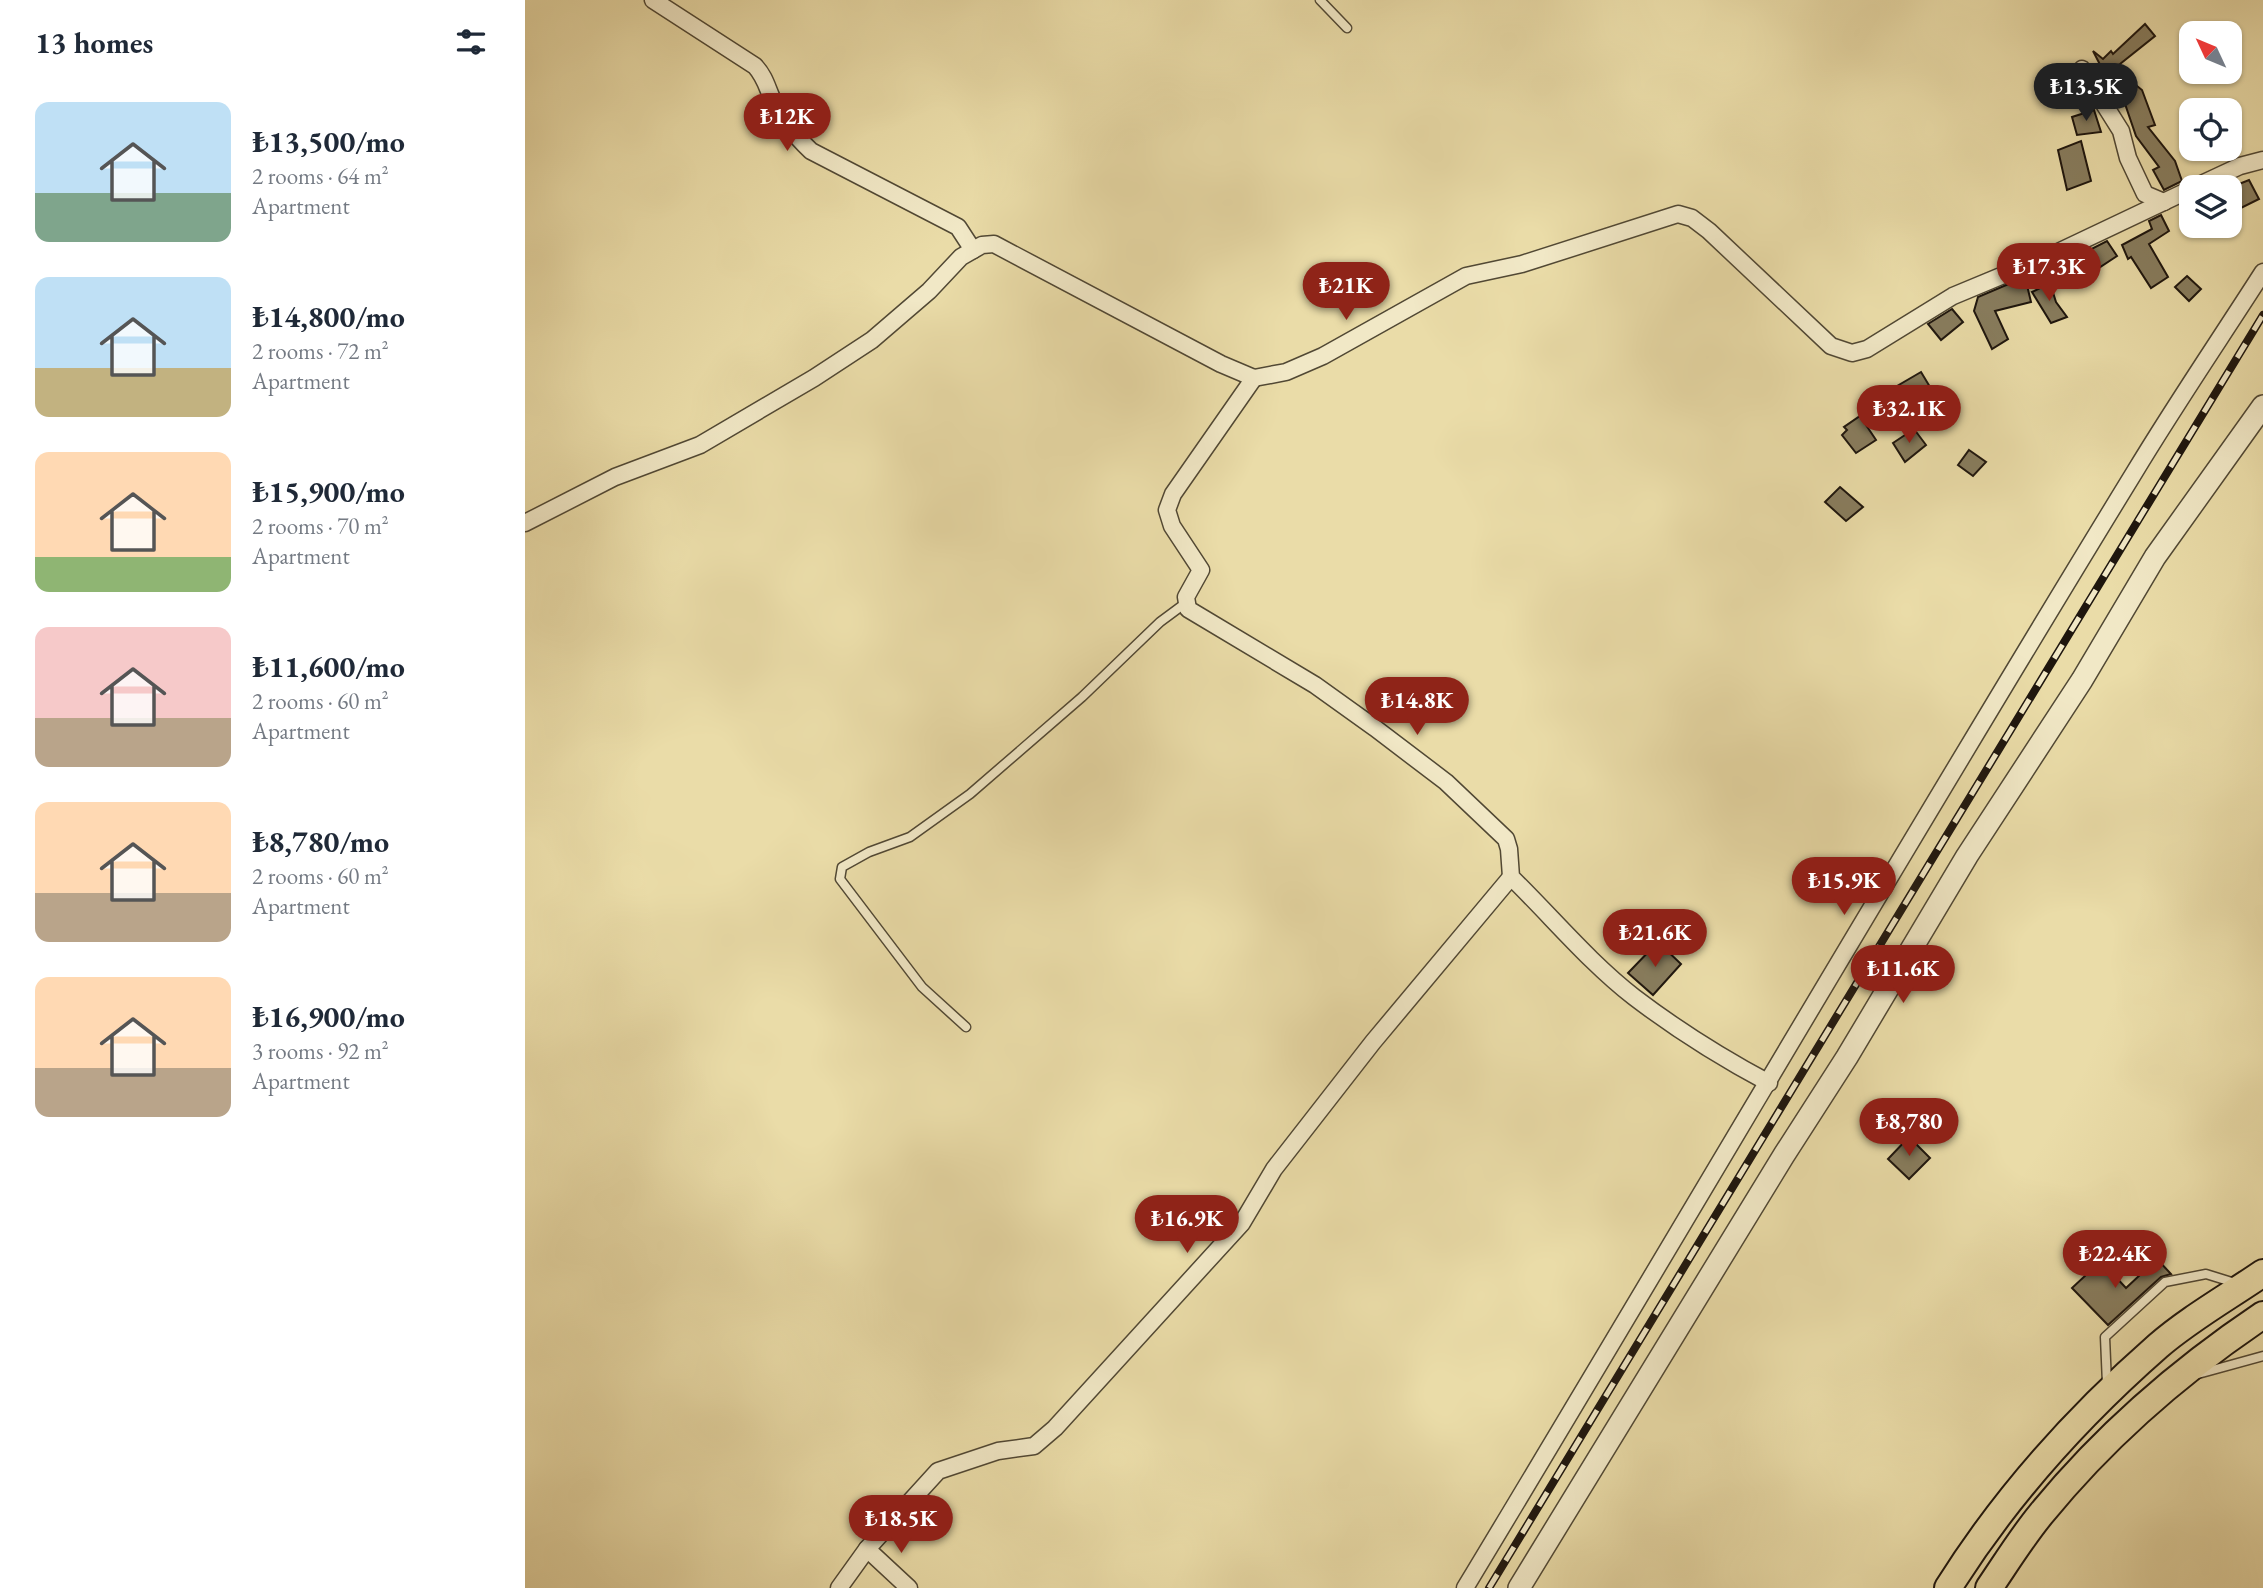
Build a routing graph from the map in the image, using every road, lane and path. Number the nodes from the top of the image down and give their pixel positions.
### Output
1 (653, 0) edge
2 (1319, 0) edge
3 (1347, 28) dead end
4 (2082, 69) dead end
5 (2263, 160) edge
6 (2220, 175) edge
7 (2179, 195) edge
8 (2164, 202) junction
9 (973, 250) junction
10 (2263, 272) edge
11 (1254, 378) junction
12 (2263, 406) edge
13 (525, 523) edge
14 (1187, 602) junction
15 (1511, 877) junction
16 (966, 1027) dead end
17 (1769, 1083) junction
18 (2254, 1280) edge
19 (2263, 1315) edge
20 (2263, 1356) edge
21 (2175, 1380) junction
22 (2107, 1395) junction
23 (867, 1549) junction
24 (839, 1588) edge
25 (909, 1588) edge
26 (1465, 1588) edge
27 (1519, 1588) edge
28 (1948, 1588) edge
29 (1989, 1588) edge

1 - 9 street
2 - 3 lane
4 - 8 street
5 - 6 street
7 - 8 street
8 - 11 street
9 - 11 street
9 - 13 street
10 - 17 street
11 - 14 street
12 - 27 street
14 - 15 street
14 - 16 lane
15 - 17 street
15 - 23 street
17 - 26 street
18 - 22 highway
18 - 22 lane
19 - 21 highway
20 - 21 lane
21 - 29 highway
22 - 28 highway
23 - 24 street
23 - 25 street

